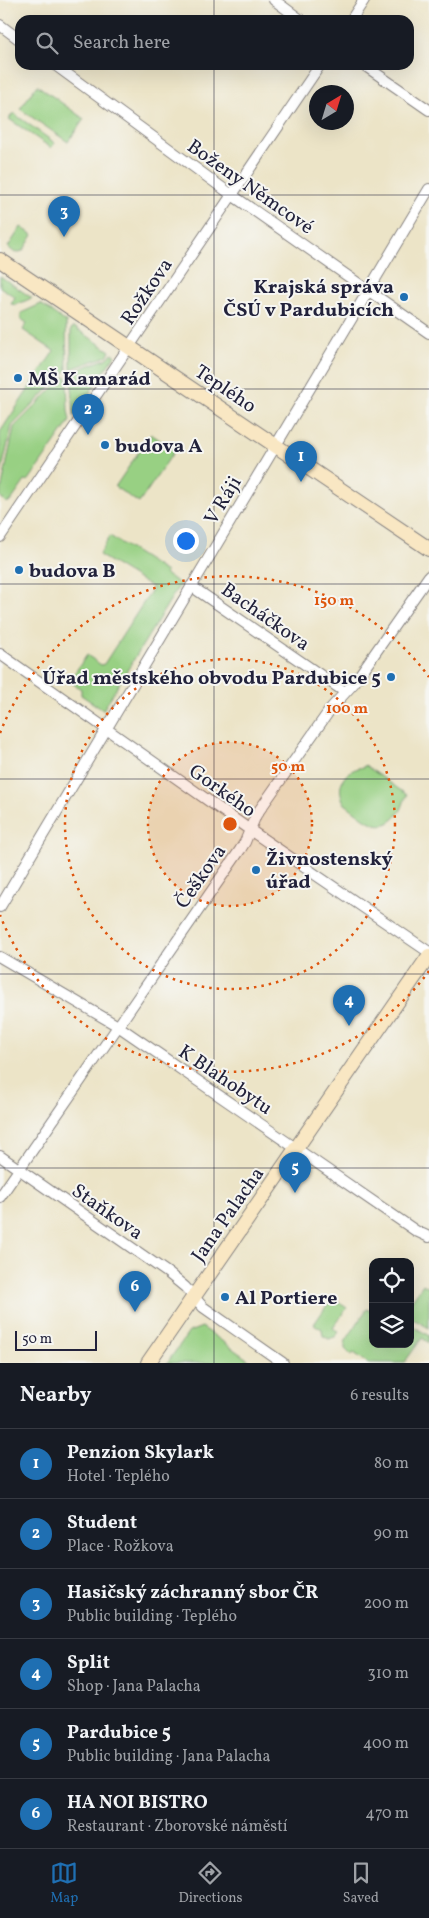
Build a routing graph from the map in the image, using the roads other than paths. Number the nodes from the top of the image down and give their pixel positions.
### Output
1 (274, 0) edge
2 (364, 0) edge
3 (294, 15) edge
4 (354, 15) edge
5 (0, 25) edge
6 (15, 36) edge
7 (62, 70) edge
8 (317, 70) edge
9 (371, 70) edge
10 (429, 110) edge
11 (429, 189) edge
12 (232, 196) junction
13 (0, 260) edge
14 (368, 291) junction
15 (429, 333) edge
16 (129, 348) junction
17 (276, 445) junction
18 (0, 538) edge
19 (429, 550) edge
20 (429, 576) edge
21 (191, 586) junction
22 (0, 654) edge
23 (345, 692) junction
24 (106, 729) junction
25 (250, 830) junction
26 (0, 907) edge
27 (429, 952) edge
28 (429, 956) edge
29 (0, 957) edge
30 (118, 1026) junction
31 (296, 1149) junction
32 (0, 1156) edge
33 (18, 1170) junction
34 (0, 1197) edge
35 (429, 1237) edge
36 (194, 1297) junction
37 (148, 1363) edge
38 (283, 1363) edge

1 - 3 street
2 - 4 street
5 - 6 street
7 - 12 street, Boženy Němcové
8 - 12 street, Rožkova
9 - 10 street
11 - 14 street, V Ráji
12 - 14 street, Boženy Němcové
12 - 16 street, Rožkova
13 - 16 main road, Teplého
14 - 15 street, Boženy Němcové
14 - 17 street, V Ráji
16 - 17 main road, Teplého
16 - 18 street, Rožkova
17 - 19 main road, Teplého
17 - 21 street, V Ráji
20 - 23 street, Češkova
21 - 23 street, Bacháčkova
21 - 24 street, V Ráji
22 - 24 street, Gorkého
23 - 25 street, Češkova
24 - 25 street, Gorkého
24 - 26 street, V Ráji
25 - 27 street, Gorkého
25 - 30 street, Češkova
28 - 31 main road, Jana Palacha
29 - 30 street, K Blahobytu
30 - 31 street, K Blahobytu
30 - 33 street, Češkova
31 - 35 street, K Blahobytu
31 - 36 main road, Jana Palacha
32 - 33 street, Staňkova
33 - 34 street, Češkova
33 - 36 street, Staňkova
36 - 37 main road, Jana Palacha
36 - 38 street, Staňkova

